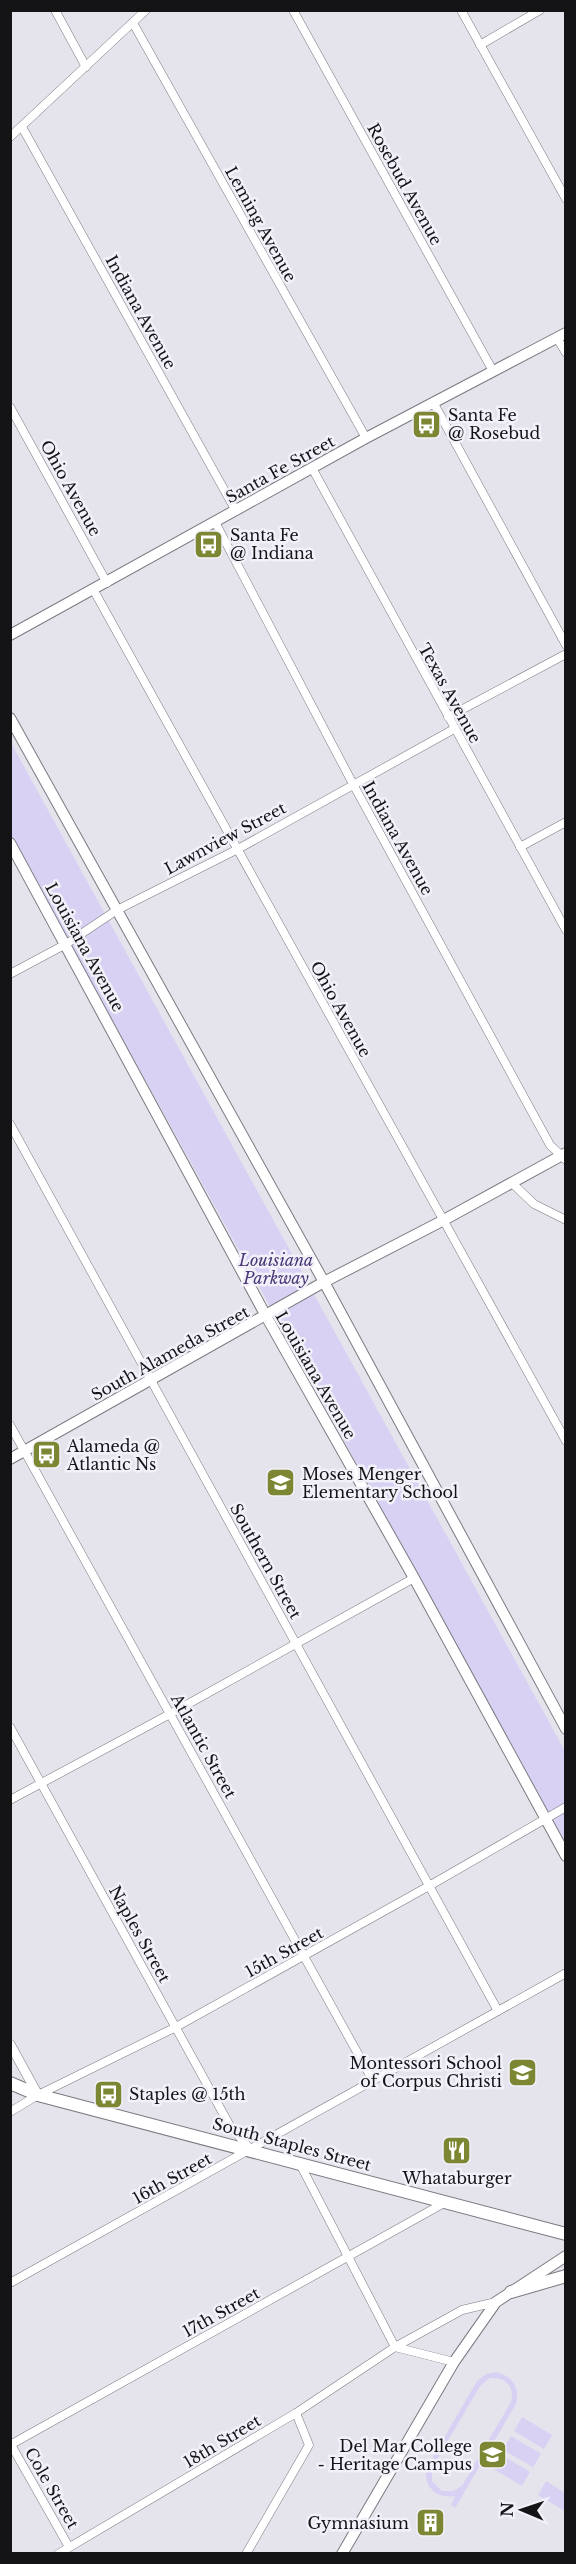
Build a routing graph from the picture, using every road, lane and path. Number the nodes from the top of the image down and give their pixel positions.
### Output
1 (55, 10) edge
2 (146, 10) edge
3 (293, 10) edge
4 (461, 10) edge
5 (540, 10) edge
6 (133, 22) junction
7 (480, 45) junction
8 (86, 67) junction
9 (22, 127) junction
10 (10, 137) edge
11 (566, 199) edge
12 (561, 335) edge
13 (566, 353) edge
14 (493, 371) junction
15 (433, 402) junction
16 (10, 407) edge
17 (366, 438) junction
18 (312, 468) junction
19 (236, 511) junction
20 (215, 522) junction
21 (107, 583) junction
22 (93, 589) junction
23 (10, 634) edge
24 (566, 645) edge
25 (566, 654) edge
26 (448, 717) junction
27 (10, 718) edge
28 (454, 729) junction
29 (353, 784) junction
30 (566, 822) edge
31 (10, 843) edge
32 (520, 847) junction
33 (238, 849) junction
34 (117, 910) junction
35 (566, 930) edge
36 (66, 944) junction
37 (10, 974) edge
38 (10, 1124) edge
39 (564, 1156) edge
40 (512, 1183) junction
41 (566, 1220) edge
42 (442, 1221) junction
43 (324, 1282) junction
44 (266, 1316) junction
45 (152, 1381) junction
46 (10, 1425) edge
47 (566, 1441) edge
48 (25, 1451) junction
49 (10, 1459) edge
50 (414, 1578) junction
51 (296, 1643) junction
52 (170, 1714) junction
53 (10, 1727) edge
54 (566, 1728) edge
55 (41, 1782) junction
56 (10, 1800) edge
57 (566, 1807) edge
58 (546, 1819) junction
59 (566, 1856) edge
60 (429, 1886) junction
61 (304, 1956) junction
62 (566, 1973) edge
63 (498, 2011) junction
64 (176, 2027) junction
65 (10, 2044) edge
66 (373, 2081) junction
67 (10, 2083) edge
68 (38, 2096) junction
69 (10, 2112) edge
70 (251, 2150) junction
71 (299, 2163) junction
72 (444, 2202) junction
73 (566, 2234) edge
74 (348, 2256) junction
75 (566, 2256) edge
76 (566, 2276) edge
77 (10, 2283) edge
78 (511, 2292) junction
79 (496, 2302) junction
80 (395, 2347) junction
81 (454, 2362) junction
82 (296, 2413) junction
83 (11, 2445) edge
84 (69, 2547) junction
85 (58, 2553) edge
86 (246, 2553) edge
87 (342, 2553) edge

1 - 8 street
2 - 6 street
3 - 14 street, Rosebud Avenue
4 - 7 street
5 - 7 street
6 - 8 street
6 - 17 street, Leming Avenue
7 - 11 street
8 - 9 street
9 - 10 street
9 - 19 street, Indiana Avenue
12 - 13 street
12 - 14 main road, Santa Fe Street
14 - 15 main road, Santa Fe Street
15 - 17 main road, Santa Fe Street
15 - 24 street
16 - 21 street, Ohio Avenue
17 - 18 main road, Santa Fe Street
18 - 19 main road, Santa Fe Street
18 - 26 street, Texas Avenue
19 - 20 main road, Santa Fe Street
20 - 21 main road, Santa Fe Street
20 - 29 street, Indiana Avenue
21 - 22 main road, Santa Fe Street
22 - 23 main road, Santa Fe Street
22 - 33 street, Ohio Avenue
25 - 26 street
26 - 28 street, Texas Avenue
27 - 34 main road
28 - 29 street, Lawnview Street
28 - 32 street, Texas Avenue
29 - 33 street, Lawnview Street
29 - 39 street, Indiana Avenue
30 - 32 street
31 - 36 main road, Louisiana Avenue
32 - 35 street, Texas Avenue
33 - 34 street, Lawnview Street
33 - 42 street, Ohio Avenue
34 - 36 street, Lawnview Street
34 - 43 main road
36 - 37 street, Lawnview Street
36 - 44 main road, Louisiana Avenue
38 - 45 street, Southern Street
39 - 40 main road, South Alameda Street
40 - 41 street
40 - 42 main road, South Alameda Street
42 - 43 main road, South Alameda Street
42 - 47 street, Ohio Avenue
43 - 44 main road, South Alameda Street
43 - 54 main road
44 - 45 main road, South Alameda Street
44 - 50 main road, Louisiana Avenue
45 - 48 main road, South Alameda Street
45 - 51 street, Southern Street
46 - 48 street, Atlantic Street
48 - 49 main road, South Alameda Street
48 - 52 street, Atlantic Street
50 - 51 street
50 - 58 main road, Louisiana Avenue
51 - 52 street
51 - 60 street, Southern Street
52 - 55 street
52 - 61 street, Atlantic Street
53 - 55 street, Naples Street
55 - 56 street
55 - 64 street, Naples Street
57 - 58 street, 15th Street
58 - 59 main road, Louisiana Avenue
58 - 60 street, 15th Street
60 - 61 street, 15th Street
60 - 63 street, Southern Street
61 - 64 street, 15th Street
61 - 66 street, Atlantic Street
62 - 63 street, 16th Street
63 - 66 street, 16th Street
64 - 68 street, 15th Street
64 - 70 street, Naples Street
65 - 68 street
66 - 70 street, 16th Street
67 - 68 main road, South Staples Street
68 - 69 street, 15th Street
68 - 70 main road, South Staples Street
70 - 71 main road, South Staples Street
70 - 77 street, 16th Street
71 - 72 main road, South Staples Street
71 - 74 street
72 - 73 main road, South Staples Street
72 - 74 street, 17th Street
74 - 80 street
74 - 83 street, 17th Street
75 - 78 main road
76 - 78 main road
78 - 79 main road
79 - 80 street, 18th Street
79 - 81 main road
80 - 81 street
80 - 82 street, 18th Street
81 - 87 main road
82 - 84 street, 18th Street
82 - 86 street
83 - 84 street, Cole Street
84 - 85 street, 18th Street

